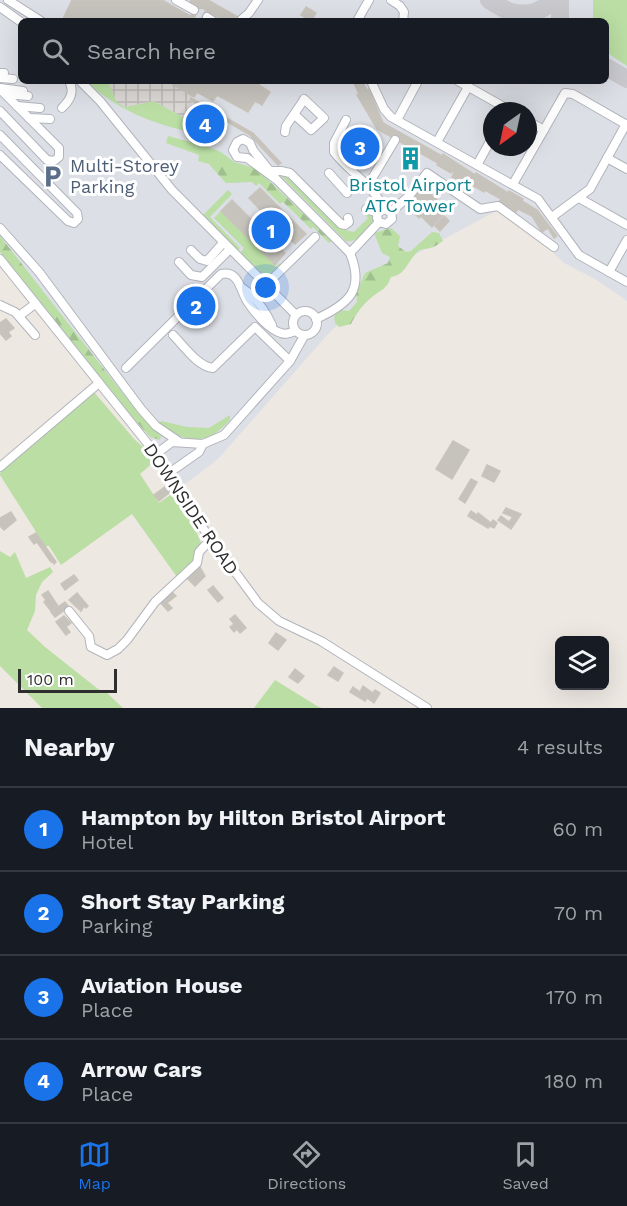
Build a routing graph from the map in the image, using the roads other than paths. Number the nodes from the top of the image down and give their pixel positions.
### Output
1 (8, 0) edge
2 (176, 0) edge
3 (258, 0) edge
4 (369, 0) edge
5 (391, 0) edge
6 (0, 7) edge
7 (203, 15) edge
8 (36, 18) edge
9 (243, 18) edge
10 (359, 18) edge
11 (403, 18) edge
12 (18, 20) edge
13 (1, 75) edge
14 (0, 83) edge
15 (71, 84) edge
16 (83, 84) edge
17 (372, 84) edge
18 (417, 84) edge
19 (463, 84) edge
20 (468, 87) junction
21 (31, 99) junction
22 (12, 101) edge
23 (495, 102) edge
24 (62, 108) dead end
25 (0, 111) edge
26 (294, 114) dead end
27 (346, 120) dead end
28 (400, 122) junction
29 (626, 124) edge
30 (537, 126) edge
31 (544, 130) junction
32 (285, 132) dead end
33 (0, 135) edge
34 (437, 142) junction
35 (253, 150) junction
36 (483, 154) edge
37 (0, 155) edge
38 (246, 158) junction
39 (607, 158) junction
40 (477, 165) junction
41 (627, 169) edge
42 (272, 171) junction
43 (329, 173) dead end
44 (277, 180) junction
45 (513, 184) junction
46 (367, 187) junction
47 (346, 193) dead end
48 (579, 198) junction
49 (366, 209) dead end
50 (384, 211) junction
51 (552, 217) junction
52 (348, 218) dead end
53 (379, 222) junction
54 (627, 225) edge
55 (0, 228) edge
56 (315, 237) dead end
57 (627, 240) edge
58 (224, 243) junction
59 (554, 247) dead end
60 (230, 249) junction
61 (191, 250) dead end
62 (350, 253) junction
63 (0, 260) edge
64 (179, 262) dead end
65 (609, 272) junction
66 (627, 282) edge
67 (266, 285) junction
68 (246, 292) junction
69 (35, 304) junction
70 (0, 305) edge
71 (296, 315) junction
72 (19, 316) junction
73 (316, 319) junction
74 (275, 331) junction
75 (295, 331) junction
76 (34, 335) dead end
77 (173, 335) dead end
78 (304, 336) junction
79 (290, 361) junction
80 (126, 368) dead end
81 (99, 383) junction
82 (178, 441) junction
83 (203, 444) junction
84 (156, 454) junction
85 (0, 467) edge
86 (169, 473) junction
87 (211, 539) junction
88 (69, 611) dead end
89 (427, 708) edge

1 - 8 street
2 - 7 street
3 - 9 street
4 - 10 street
5 - 11 street
6 - 12 street
13 - 21 street
14 - 21 street
15 - 24 street
16 - 58 street
17 - 28 street
18 - 28 street
19 - 20 street
20 - 23 street
20 - 34 street
21 - 22 street
21 - 22 street
21 - 22 street
22 - 25 street
26 - 32 street
27 - 46 street
28 - 34 street
28 - 46 street
29 - 31 street
29 - 39 street
30 - 31 street
31 - 45 street
33 - 37 street
34 - 40 street
35 - 38 street
35 - 38 street
35 - 42 street
36 - 40 street
38 - 44 street
39 - 41 street
39 - 48 street
40 - 45 street
42 - 44 street
42 - 52 street
43 - 47 street
44 - 62 street
45 - 51 street
46 - 50 street
48 - 51 street
48 - 54 street
49 - 50 street
50 - 53 street
50 - 53 street
50 - 59 street
51 - 65 street
53 - 62 street
55 - 82 street
56 - 67 street
57 - 65 street
58 - 60 street
58 - 61 street
60 - 64 street
60 - 67 street
62 - 73 street
63 - 69 street, DOWNSIDE ROAD
65 - 66 street
67 - 71 street
68 - 74 street
68 - 74 street
68 - 80 street
69 - 72 street
69 - 81 street, DOWNSIDE ROAD
70 - 72 street
71 - 73 street
71 - 75 street
72 - 76 street
73 - 78 street
74 - 75 street
75 - 78 street
77 - 79 street
78 - 79 street
79 - 83 street
81 - 84 street, DOWNSIDE ROAD
81 - 85 street
82 - 83 street
82 - 84 street
83 - 86 street
84 - 86 street, DOWNSIDE ROAD
86 - 87 street, DOWNSIDE ROAD
87 - 88 street
87 - 89 street, DOWNSIDE ROAD

